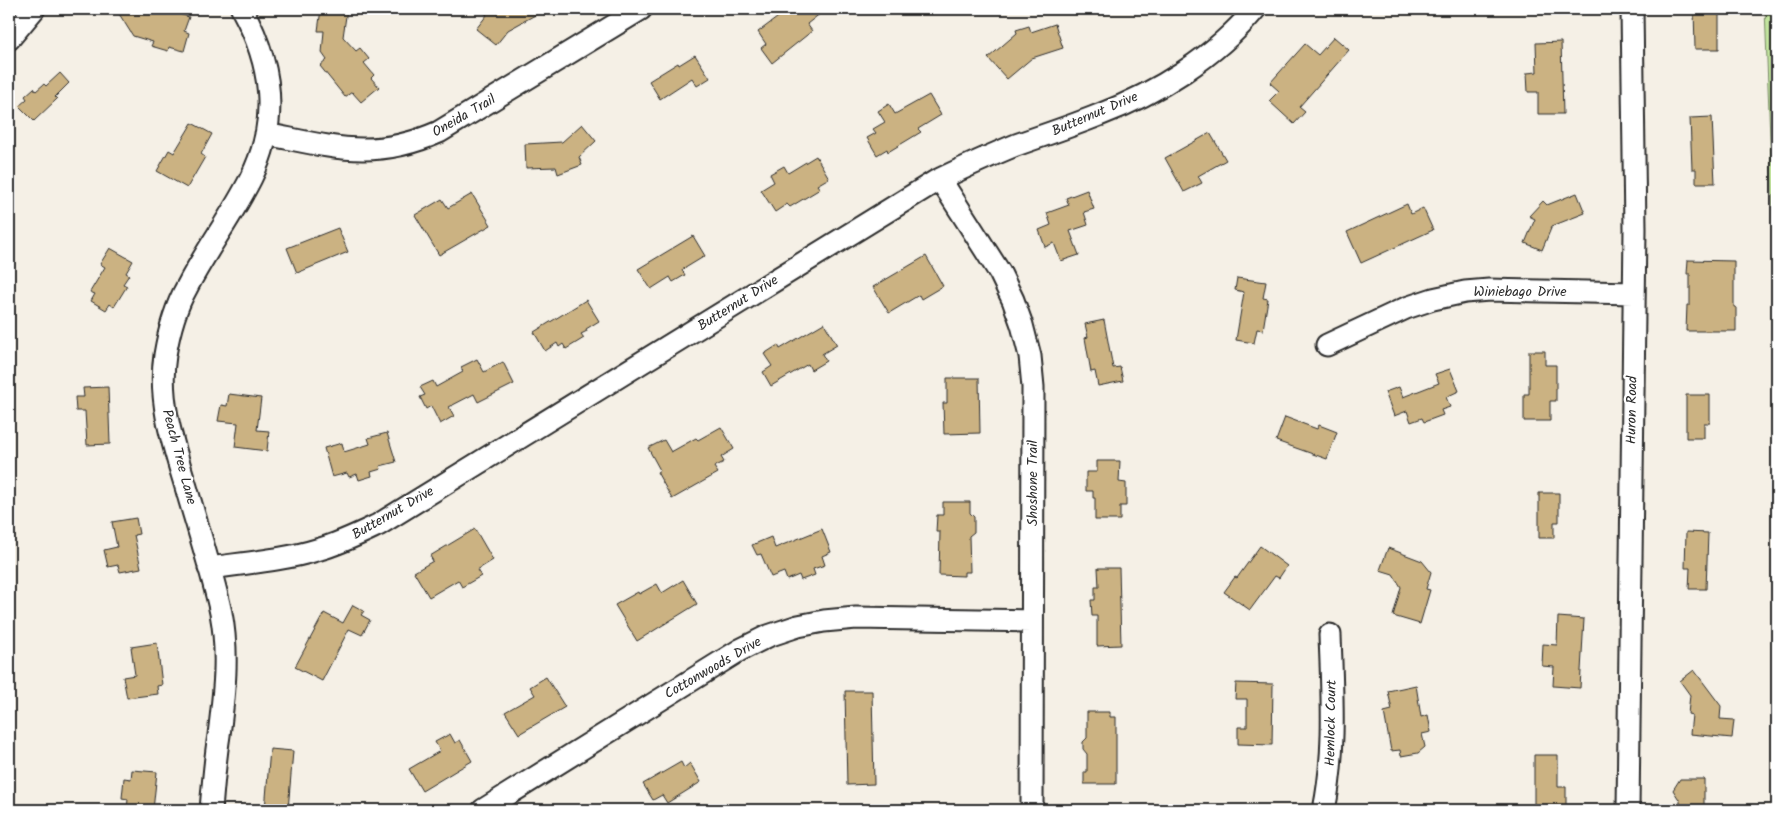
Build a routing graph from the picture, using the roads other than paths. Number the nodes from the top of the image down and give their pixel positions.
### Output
1 (34, 9) edge
2 (242, 9) edge
3 (641, 9) edge
4 (1255, 9) edge
5 (1632, 9) edge
6 (9, 39) edge
7 (266, 134) junction
8 (940, 179) junction
9 (1634, 293) junction
10 (1327, 345) dead end
11 (209, 568) junction
12 (1032, 621) junction
13 (1330, 635) dead end
14 (211, 810) edge
15 (482, 810) edge
16 (1032, 810) edge
17 (1324, 810) edge
18 (1628, 810) edge

1 - 6 street
2 - 7 street, Peach Tree Lane
3 - 7 street, Oneida Trail
4 - 8 street, Butternut Drive
5 - 9 street, Huron Road
7 - 11 street, Peach Tree Lane
8 - 11 street, Butternut Drive
8 - 12 street, Shoshone Trail
9 - 10 street, Winiebago Drive
9 - 18 street, Huron Road
11 - 14 street, Peach Tree Lane
12 - 15 street, Cottonwoods Drive
12 - 16 street, Shoshone Trail
13 - 17 street, Hemlock Court

